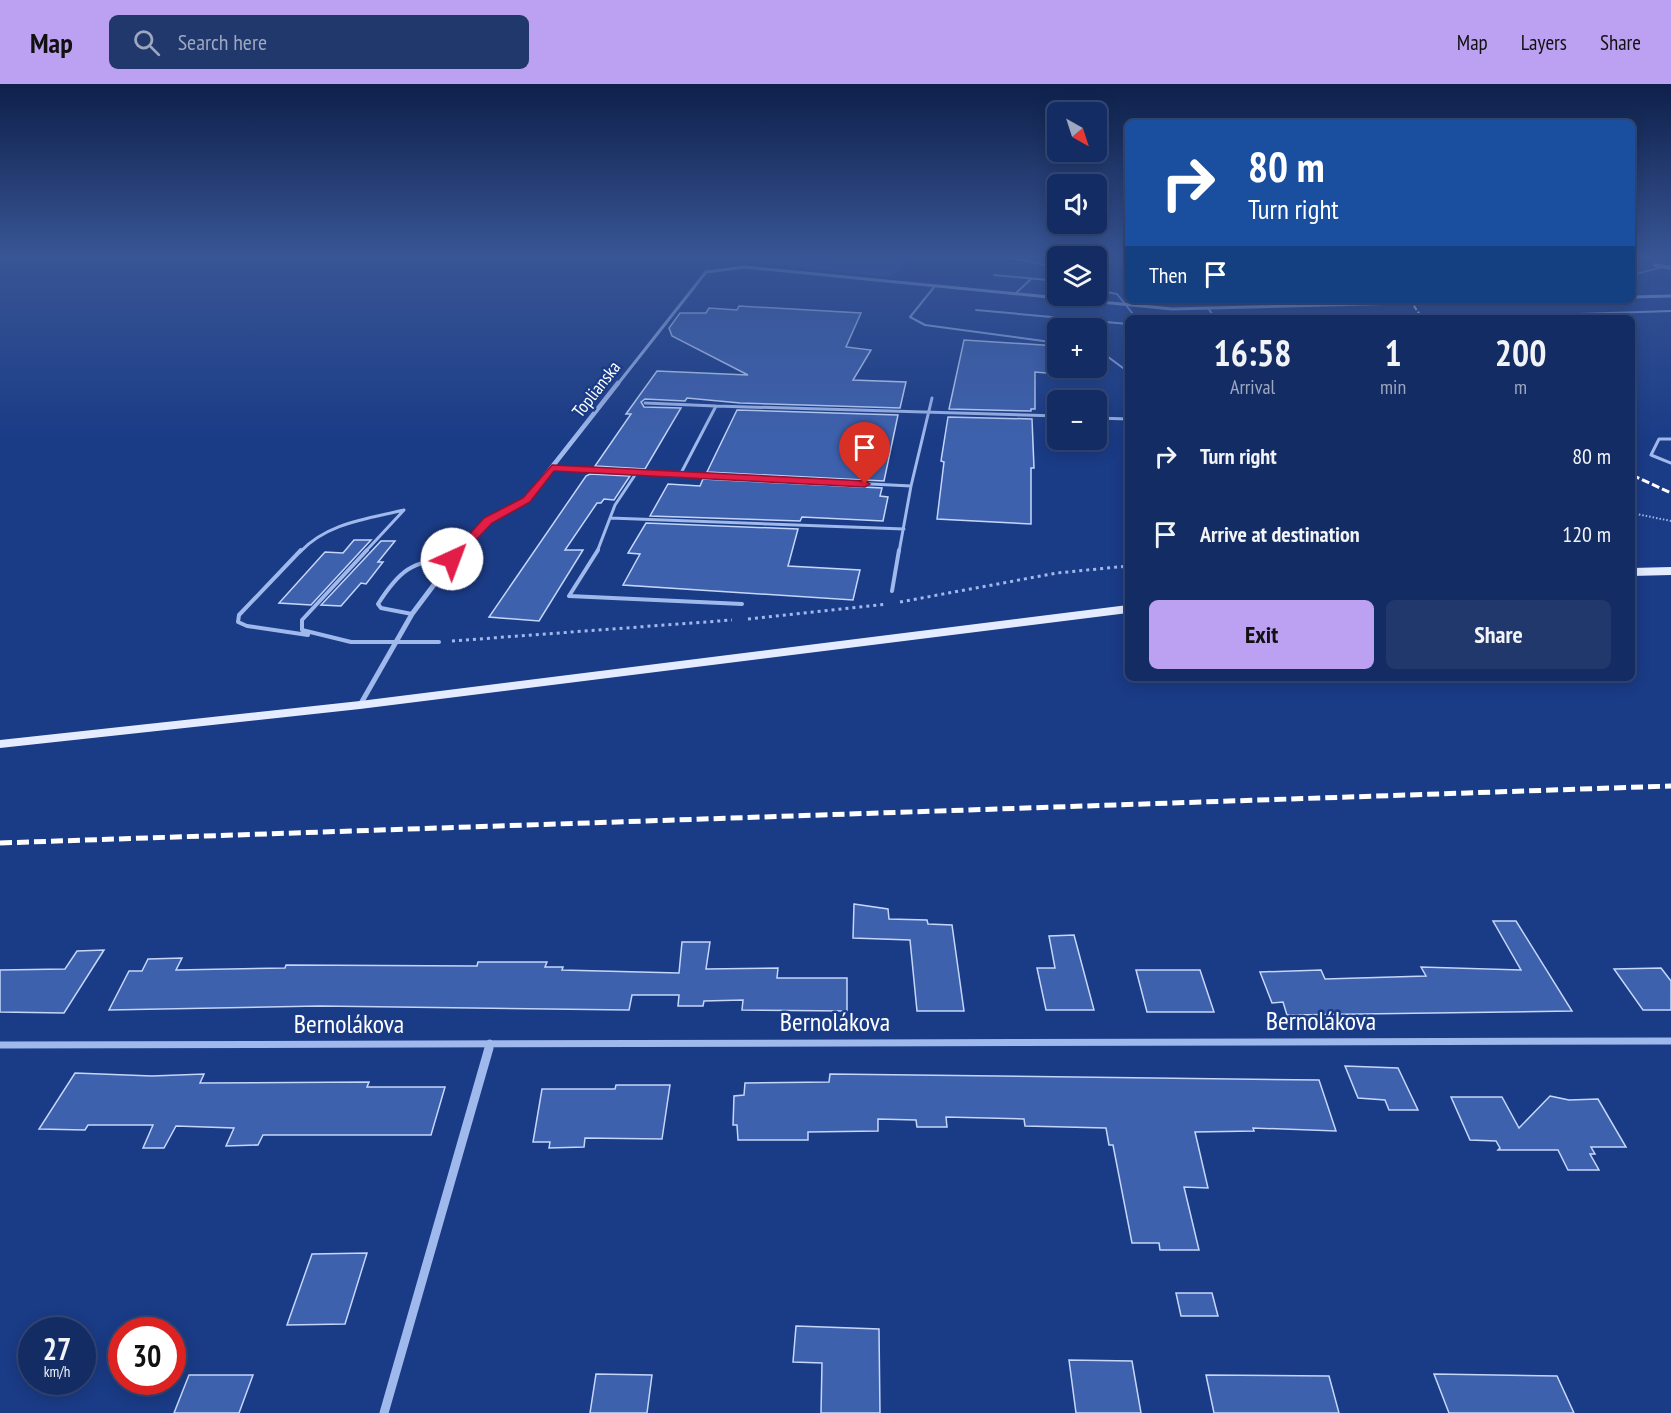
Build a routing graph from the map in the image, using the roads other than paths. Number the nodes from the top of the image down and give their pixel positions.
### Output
1 (671, 317) edge
2 (910, 317) edge
3 (1052, 317) edge
4 (1125, 324) edge
5 (1047, 342) edge
6 (1107, 356) edge
7 (1123, 368) dead end
8 (932, 398) dead end
9 (645, 403) dead end
10 (716, 406) junction
11 (929, 413) junction
12 (1047, 416) edge
13 (1107, 418) edge
14 (1125, 419) edge
15 (1671, 439) edge
16 (1671, 463) edge
17 (552, 468) junction
18 (637, 472) junction
19 (680, 474) junction
20 (911, 486) junction
21 (610, 518) junction
22 (903, 529) junction
23 (452, 559) junction
24 (1635, 572) edge
25 (1671, 572) edge
26 (892, 591) dead end
27 (742, 604) dead end
28 (1125, 609) edge
29 (412, 614) junction
30 (314, 636) junction
31 (439, 642) road end
32 (394, 645) junction
33 (360, 705) junction
34 (0, 744) edge
35 (1671, 1041) edge
36 (490, 1043) junction
37 (0, 1045) edge
38 (384, 1413) edge

1 - 17 street, Toplianska
2 - 5 lane
3 - 4 lane
6 - 7 lane
8 - 11 lane
9 - 10 lane
10 - 11 lane
10 - 19 lane
11 - 12 lane
11 - 20 lane
13 - 14 lane
15 - 16 lane
17 - 18 lane
17 - 23 street, Toplianska
18 - 19 lane
18 - 21 lane
19 - 20 lane
20 - 22 lane
21 - 22 lane
21 - 27 lane
22 - 26 lane
23 - 29 street, Toplianska
23 - 29 lane
24 - 25 main road
28 - 33 main road
29 - 32 street, Toplianska
30 - 30 lane
30 - 32 lane
31 - 32 lane
32 - 33 street, Toplianska
33 - 34 main road
35 - 36 street, Bernolákova
36 - 37 street, Bernolákova
36 - 38 street

